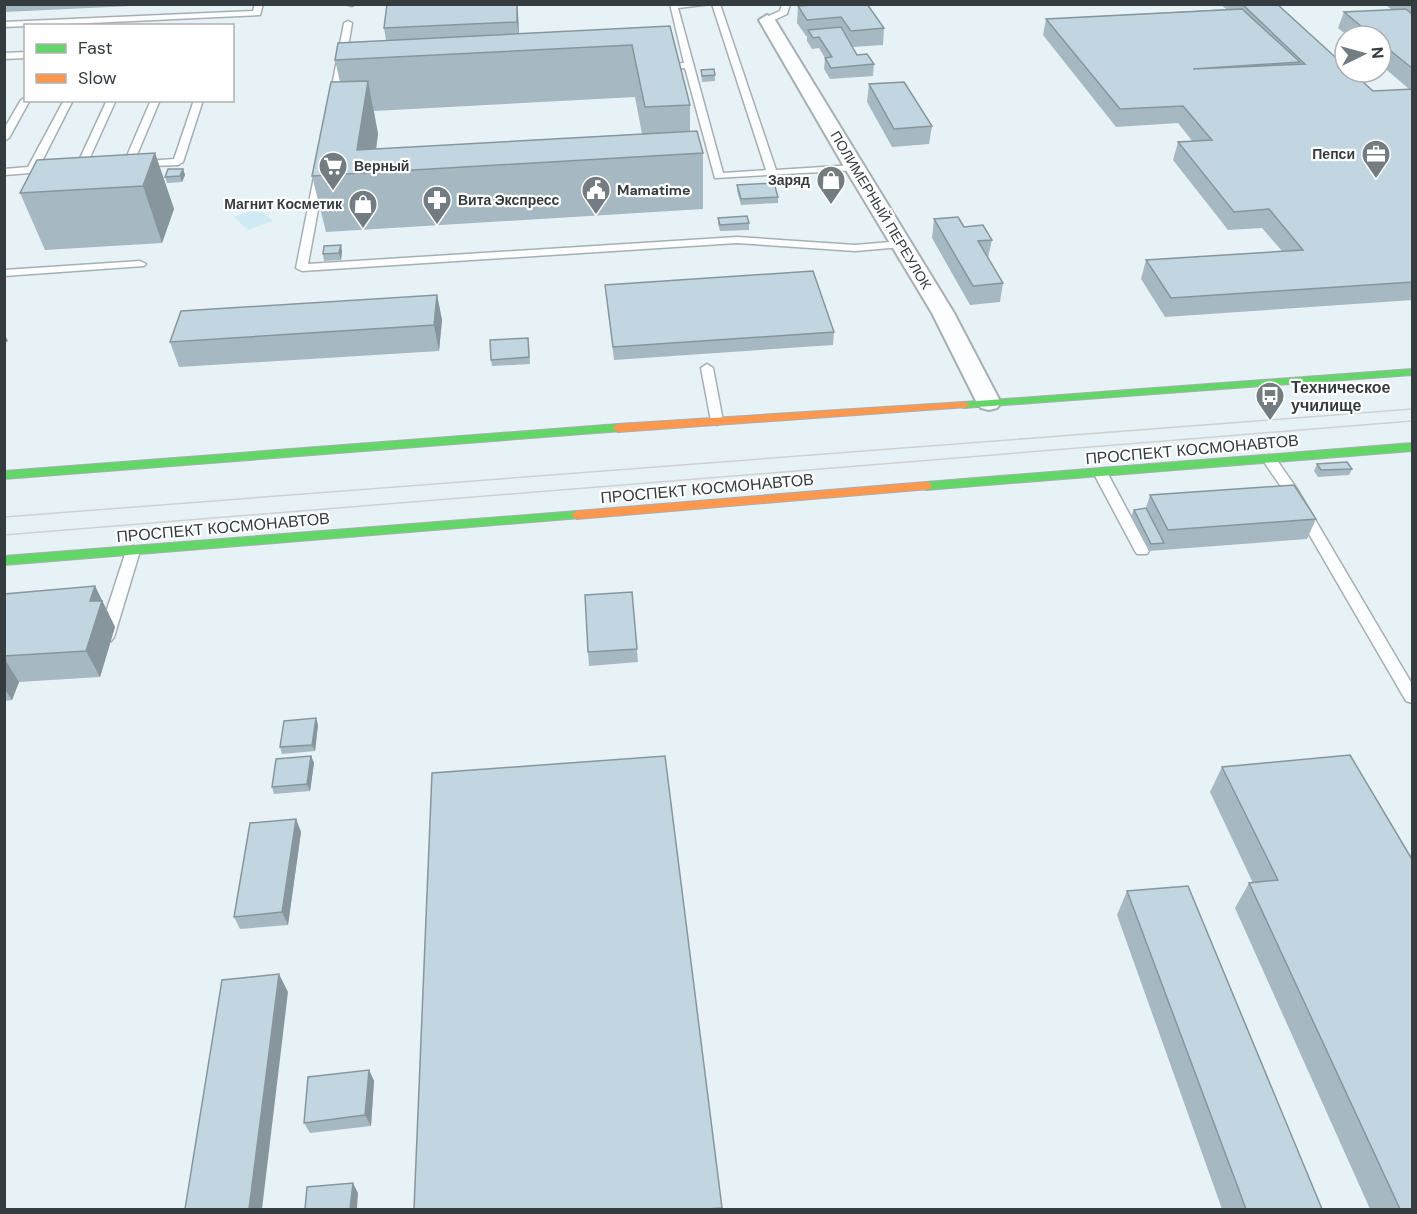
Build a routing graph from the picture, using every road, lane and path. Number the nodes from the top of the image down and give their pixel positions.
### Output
1 (260, 4) edge
2 (707, 4) edge
3 (716, 4) edge
4 (786, 4) edge
5 (673, 5) edge
6 (767, 20) joint
7 (348, 22) dead end
8 (24, 24) edge
9 (25, 24) edge
10 (4, 25) edge
11 (24, 55) edge
12 (6, 58) edge
13 (689, 65) junction
14 (651, 67) edge
15 (25, 102) edge
16 (68, 102) edge
17 (111, 102) edge
18 (155, 102) edge
19 (198, 102) edge
20 (331, 114) edge
21 (4, 138) edge
22 (323, 159) edge
23 (117, 165) edge
24 (128, 165) junction
25 (105, 166) edge
26 (72, 168) junction
27 (854, 168) junction
28 (32, 170) junction
29 (4, 172) edge
30 (772, 173) junction
31 (902, 244) junction
32 (140, 264) dead end
33 (4, 273) edge
34 (707, 368) dead end
35 (1413, 372) edge
36 (990, 404) junction
37 (717, 421) junction
38 (1413, 447) edge
39 (1269, 459) junction
40 (1101, 474) junction
41 (4, 475) edge
42 (133, 551) junction
43 (1142, 551) dead end
44 (4, 561) edge
45 (105, 640) dead end
46 (1413, 698) edge

1 - 9 lane
2 - 5 lane
3 - 30 lane
4 - 6 lane
5 - 13 lane
6 - 27 street, ПОЛИМЕРНЫЙ ПЕРЕУЛОК
7 - 20 lane
8 - 10 lane
11 - 12 lane
13 - 14 lane
13 - 30 lane
15 - 21 lane
16 - 28 lane
17 - 26 lane
18 - 24 lane
19 - 24 lane
22 - 31 lane
23 - 24 lane
25 - 26 lane
26 - 28 lane
27 - 30 lane
27 - 31 street, ПОЛИМЕРНЫЙ ПЕРЕУЛОК
28 - 29 lane
31 - 36 street, ПОЛИМЕРНЫЙ ПЕРЕУЛОК
32 - 33 lane
34 - 37 lane
35 - 36 main road
36 - 37 main road
37 - 41 main road
38 - 39 main road, ПРОСПЕКТ КОСМОНАВТОВ
39 - 40 main road, ПРОСПЕКТ КОСМОНАВТОВ
39 - 46 lane
40 - 42 main road, ПРОСПЕКТ КОСМОНАВТОВ
40 - 43 lane
42 - 44 main road, ПРОСПЕКТ КОСМОНАВТОВ
42 - 45 lane

